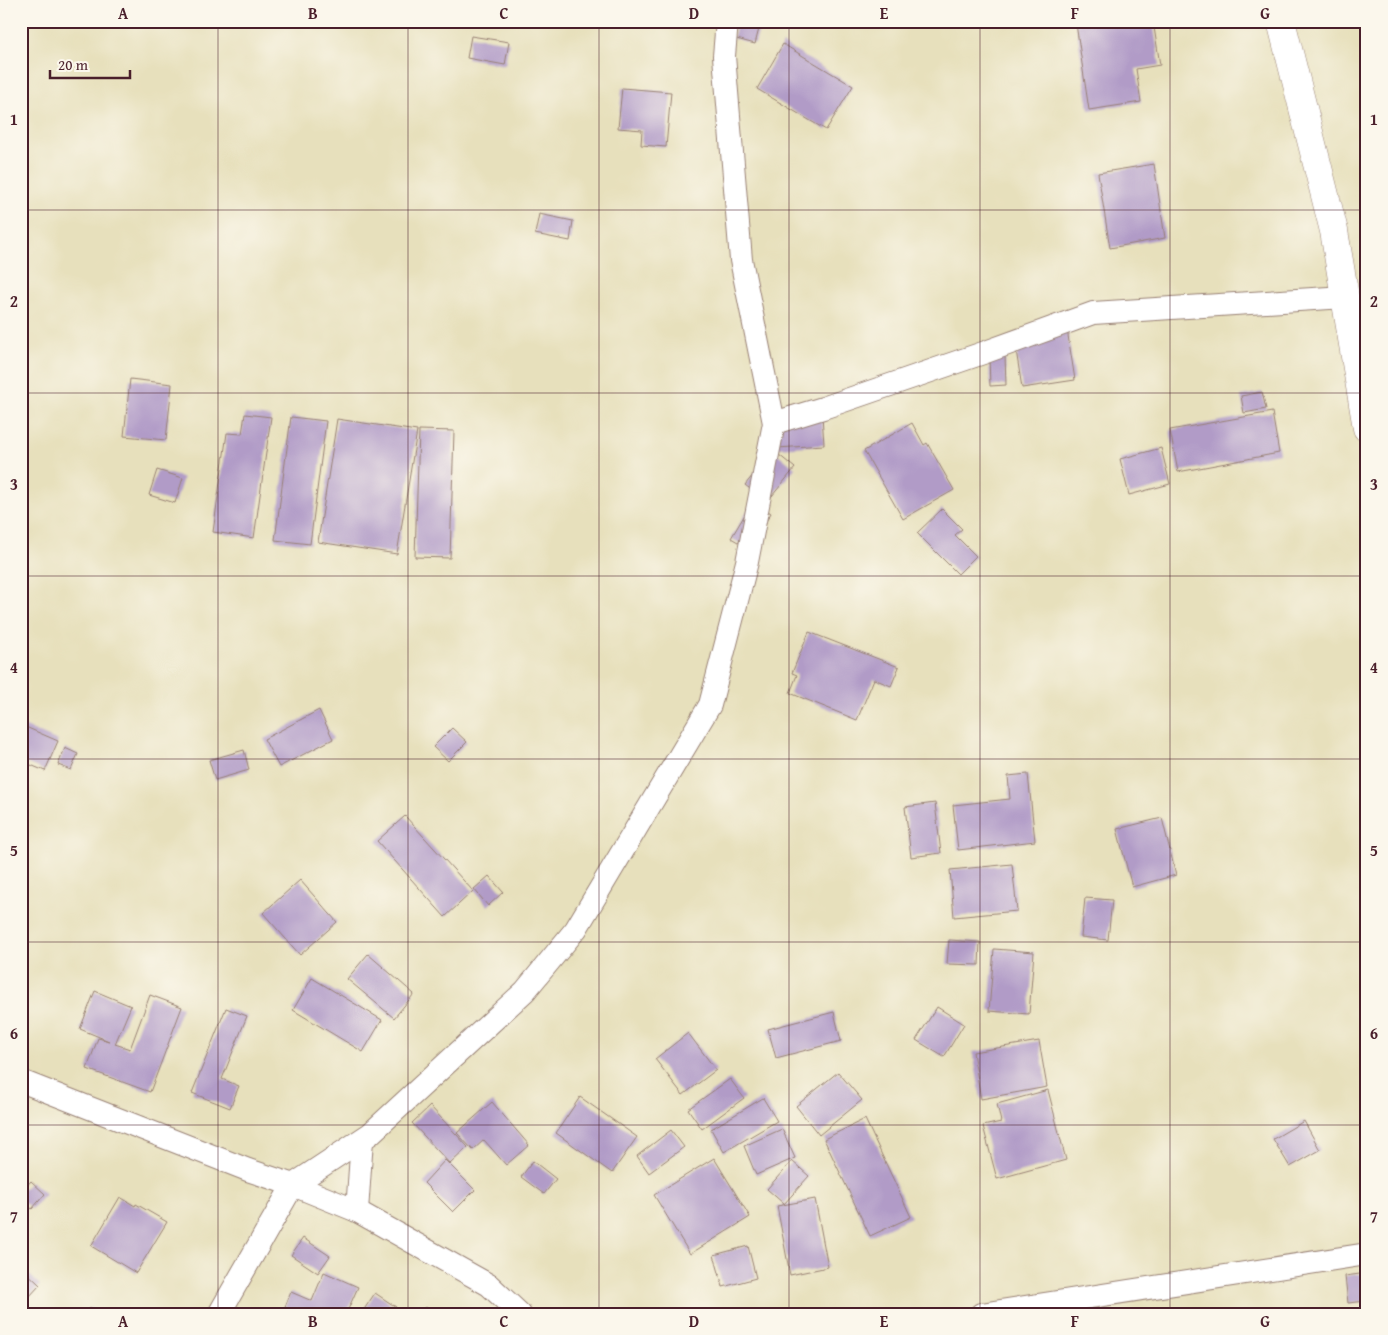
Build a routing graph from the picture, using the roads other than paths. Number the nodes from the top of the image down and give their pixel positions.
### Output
1 (727, 21) edge
2 (1281, 21) edge
3 (1345, 297) junction
4 (774, 423) junction
5 (1367, 428) edge
6 (21, 1081) edge
7 (362, 1140) junction
8 (293, 1185) junction
9 (357, 1211) junction
10 (1367, 1254) edge
11 (219, 1314) edge
12 (520, 1314) edge
13 (981, 1314) edge

1 - 4 street
2 - 3 main road
3 - 4 street
3 - 5 main road
4 - 7 street
6 - 8 street
7 - 8 street
7 - 9 street
8 - 9 street
8 - 11 street
9 - 12 street
10 - 13 street

